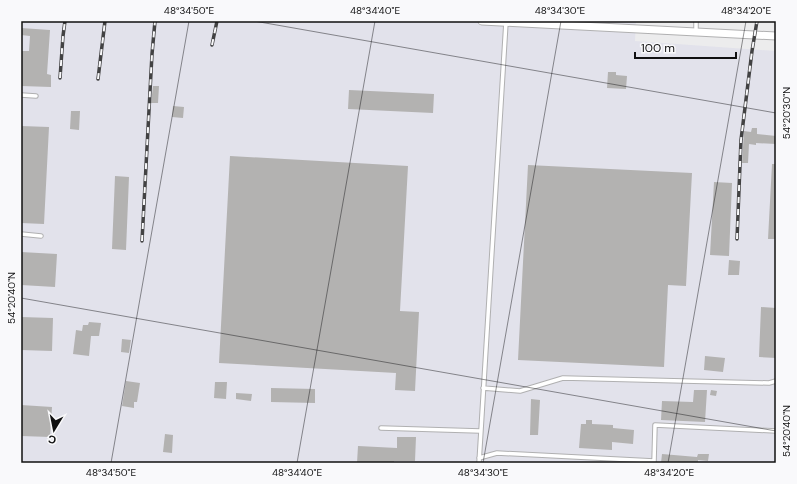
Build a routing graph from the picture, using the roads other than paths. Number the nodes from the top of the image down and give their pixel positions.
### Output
1 (482, 21) edge
2 (497, 21) edge
3 (696, 21) edge
4 (506, 22) junction
5 (696, 32) junction
6 (776, 36) edge
7 (21, 95) edge
8 (36, 96) dead end
9 (21, 234) edge
10 (41, 236) dead end
11 (776, 381) edge
12 (483, 388) junction
13 (381, 428) dead end
14 (480, 431) junction
15 (776, 431) edge
16 (479, 458) junction
17 (654, 462) edge
18 (479, 463) edge

1 - 2 street
2 - 4 street
3 - 5 lane
4 - 5 street
4 - 12 lane
5 - 6 street
7 - 8 lane
9 - 10 lane
11 - 12 lane
12 - 14 lane
13 - 14 lane
14 - 16 lane
15 - 17 lane
16 - 17 lane
16 - 18 lane

